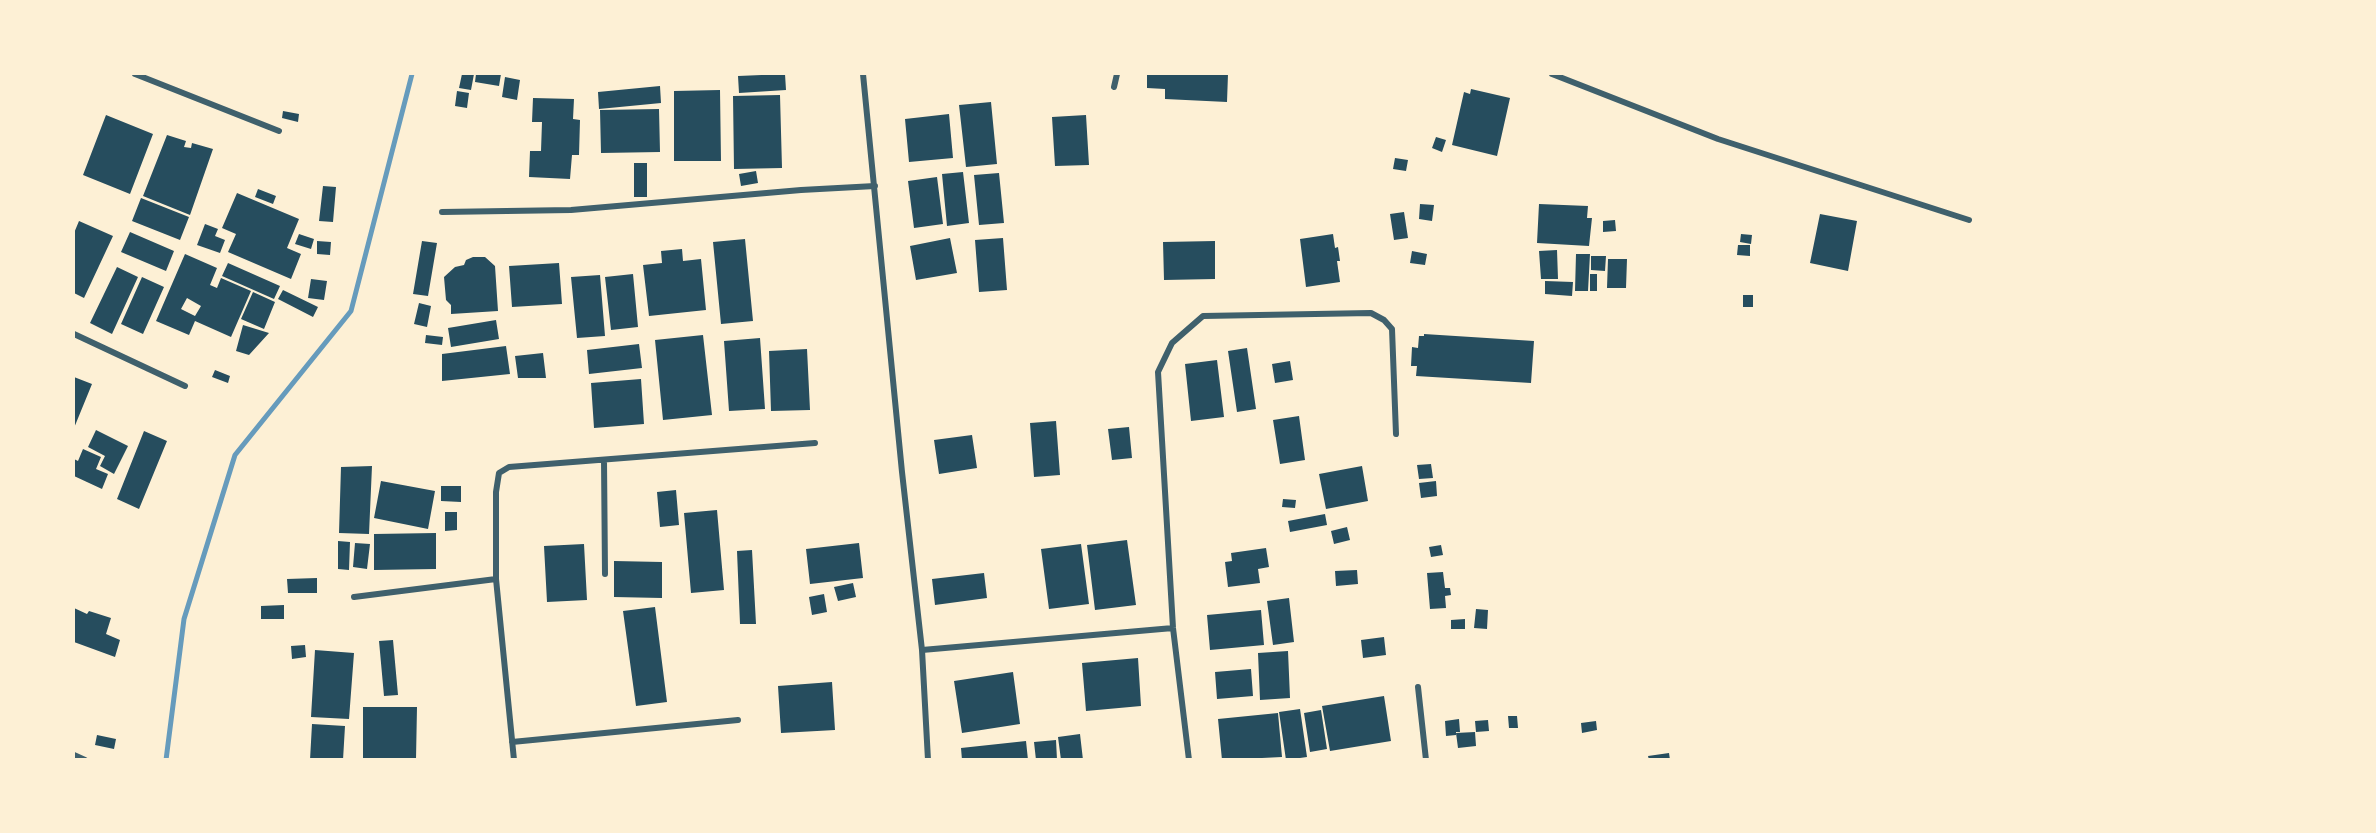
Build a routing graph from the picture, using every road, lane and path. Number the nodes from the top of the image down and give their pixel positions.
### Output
1 (135, 74) edge
2 (863, 74) edge
3 (1117, 74) edge
4 (1552, 74) edge
5 (1114, 87) dead end
6 (279, 131) dead end
7 (875, 186) junction
8 (442, 212) dead end
9 (1969, 220) dead end
10 (74, 334) edge
11 (185, 386) dead end
12 (1396, 435) dead end
13 (815, 443) dead end
14 (604, 460) junction
15 (605, 574) dead end
16 (496, 579) junction
17 (354, 597) dead end
18 (1173, 628) junction
19 (922, 650) junction
20 (1418, 687) dead end
21 (738, 720) dead end
22 (512, 742) junction
23 (74, 755) edge
24 (85, 759) edge
25 (514, 759) edge
26 (928, 759) edge
27 (1189, 759) edge
28 (1426, 759) edge

1 - 6 street
2 - 7 street
3 - 5 street
4 - 9 street
7 - 8 street
7 - 19 street
10 - 11 street
12 - 18 street
13 - 14 street
14 - 15 street
14 - 16 street
16 - 17 street
16 - 22 street
18 - 19 street
18 - 27 street
19 - 26 street
20 - 28 street
21 - 22 street
22 - 25 street
23 - 24 street

